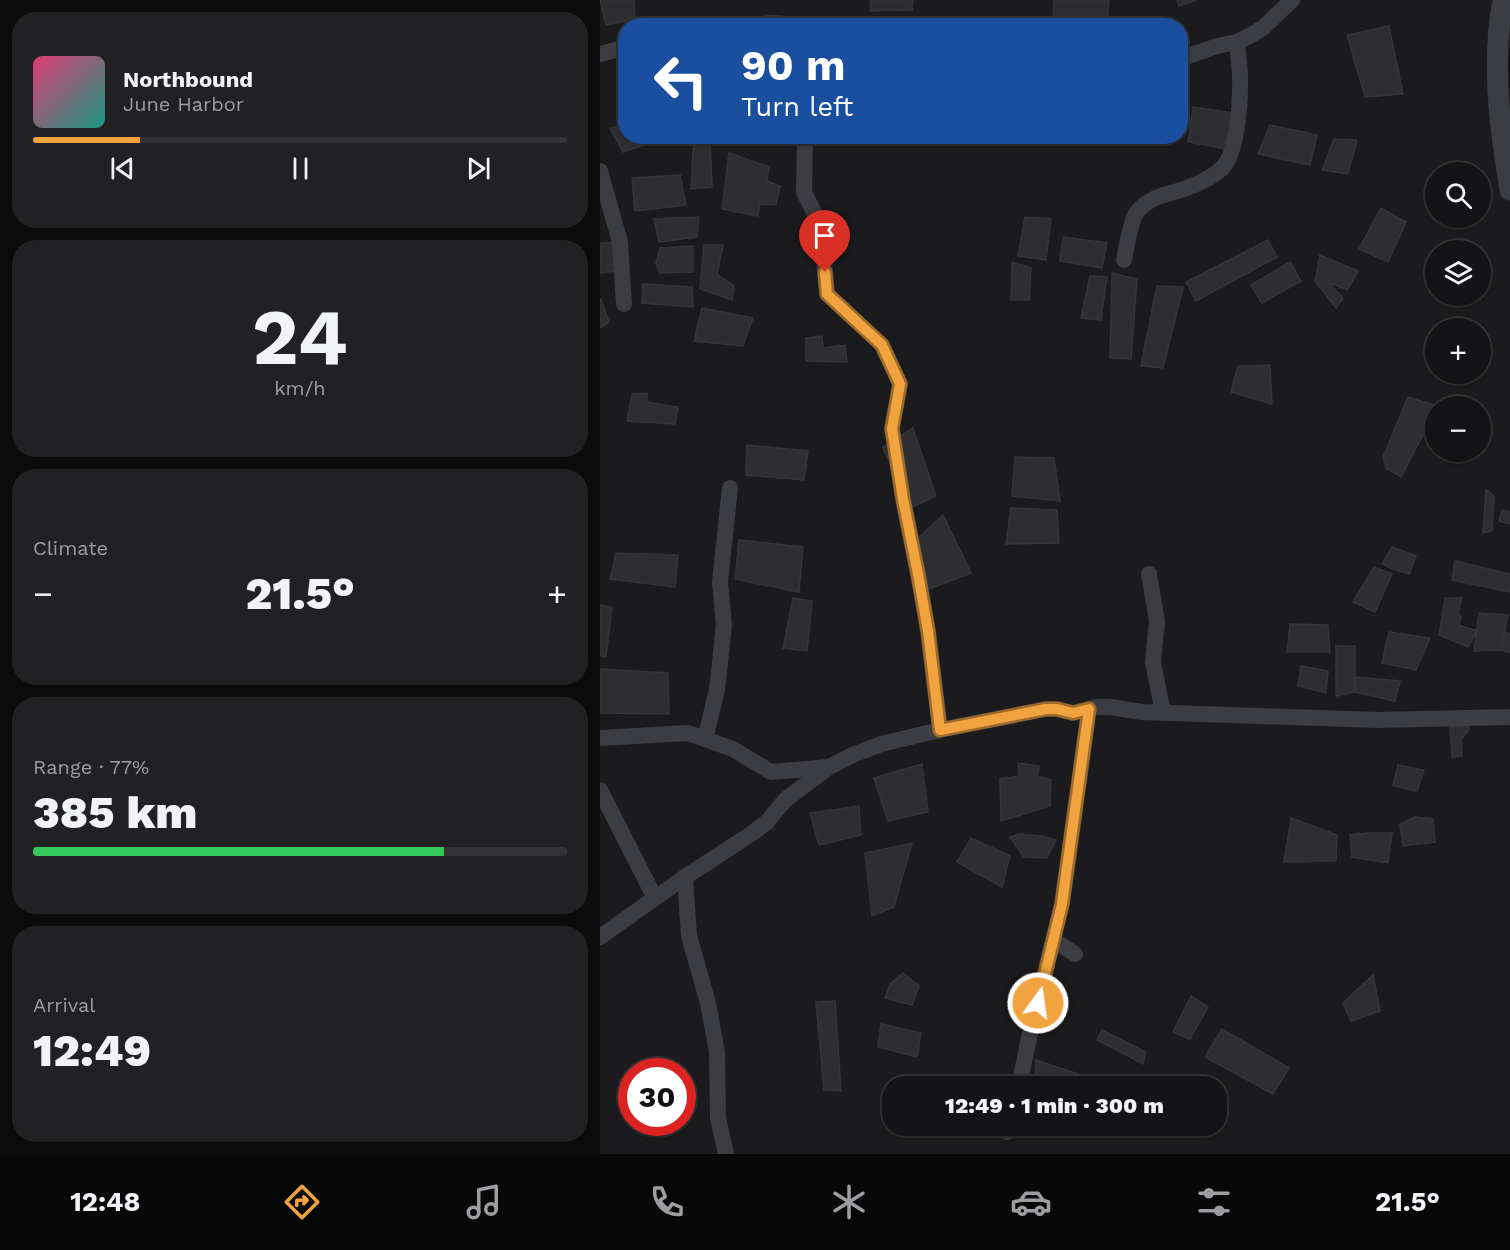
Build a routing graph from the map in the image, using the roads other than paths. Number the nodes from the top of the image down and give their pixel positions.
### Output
1 (1292, 0) edge
2 (1503, 0) edge
3 (1237, 42) junction
4 (618, 49) edge
5 (600, 54) edge
6 (1188, 55) edge
7 (805, 144) edge
8 (600, 171) edge
9 (1510, 190) edge
10 (1124, 260) dead end
11 (624, 304) dead end
12 (730, 488) dead end
13 (1149, 574) dead end
14 (1089, 709) junction
15 (1163, 712) junction
16 (1510, 717) edge
17 (940, 730) junction
18 (600, 738) edge
19 (705, 739) junction
20 (829, 767) junction
21 (600, 790) edge
22 (686, 877) junction
23 (655, 898) junction
24 (600, 937) edge
25 (1053, 940) junction
26 (1075, 954) dead end
27 (1021, 1076) edge
28 (726, 1154) edge

1 - 3 street
2 - 9 street
3 - 6 street
3 - 10 street
4 - 5 street
7 - 17 street
8 - 11 street
12 - 19 street
13 - 15 street
14 - 15 street
14 - 17 street
14 - 25 street
15 - 16 street
17 - 20 street
18 - 19 street
19 - 20 street
20 - 22 street
21 - 23 street
22 - 23 street
22 - 28 street
23 - 24 street
25 - 26 street
25 - 27 street

